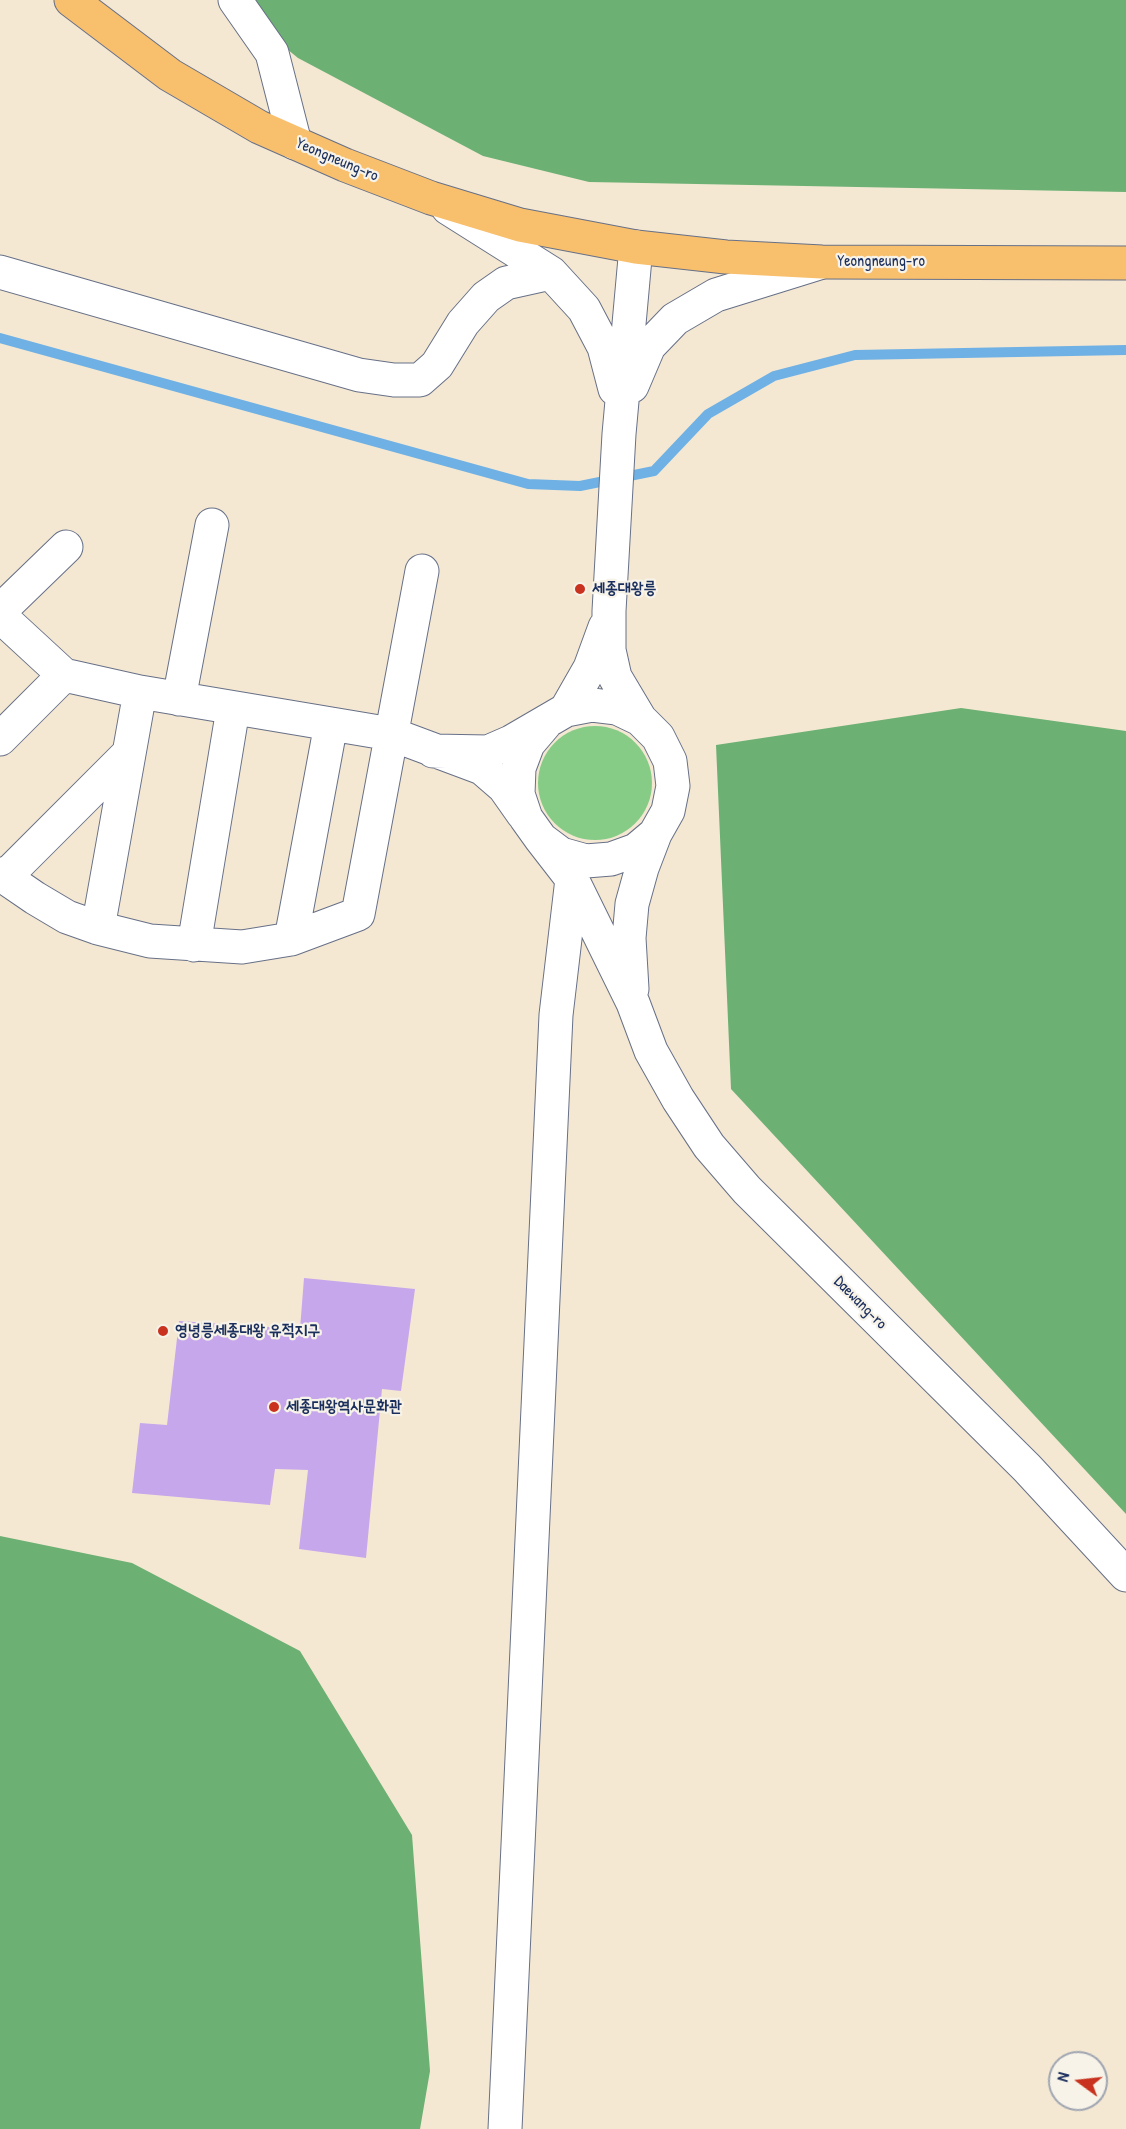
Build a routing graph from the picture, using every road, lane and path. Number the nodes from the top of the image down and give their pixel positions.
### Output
1 (71, 0) edge
2 (235, 0) edge
3 (295, 143) junction
4 (431, 198) junction
5 (636, 247) junction
6 (822, 262) junction
7 (1126, 263) edge
8 (0, 272) edge
9 (551, 273) junction
10 (620, 423) junction
11 (212, 525) dead end
12 (66, 547) dead end
13 (422, 571) dead end
14 (0, 611) edge
15 (609, 611) junction
16 (0, 616) edge
17 (64, 675) junction
18 (140, 692) junction
19 (179, 699) junction
20 (233, 709) junction
21 (555, 717) junction
22 (640, 719) junction
23 (331, 724) junction
24 (392, 734) junction
25 (0, 739) edge
26 (433, 751) junction
27 (129, 753) junction
28 (533, 829) junction
29 (655, 834) junction
30 (2, 876) edge
31 (572, 879) junction
32 (99, 928) junction
33 (291, 939) junction
34 (194, 945) junction
35 (633, 1003) junction
36 (1126, 1575) edge
37 (505, 2129) edge

1 - 3 main road, Yeongneung-ro
2 - 3 street
3 - 4 main road, Yeongneung-ro
4 - 5 main road, Yeongneung-ro
4 - 9 street
5 - 6 main road, Yeongneung-ro
5 - 10 street
6 - 7 main road, Yeongneung-ro
6 - 10 street
8 - 9 street
9 - 10 street
10 - 15 street
11 - 19 street
12 - 14 street
13 - 24 street
15 - 21 street
15 - 22 street
16 - 17 street
17 - 18 street
17 - 25 street
18 - 19 street
18 - 27 street
19 - 20 street
20 - 23 street
20 - 34 street
21 - 22 street
21 - 26 street
21 - 28 street
22 - 29 street
23 - 24 street
23 - 33 street
24 - 26 street
24 - 33 street
26 - 28 street
27 - 30 street
27 - 32 street
28 - 29 street
28 - 31 street
29 - 35 street
30 - 32 street
31 - 35 street
31 - 37 street
32 - 34 street
33 - 34 street
35 - 36 street, Daewang-ro

